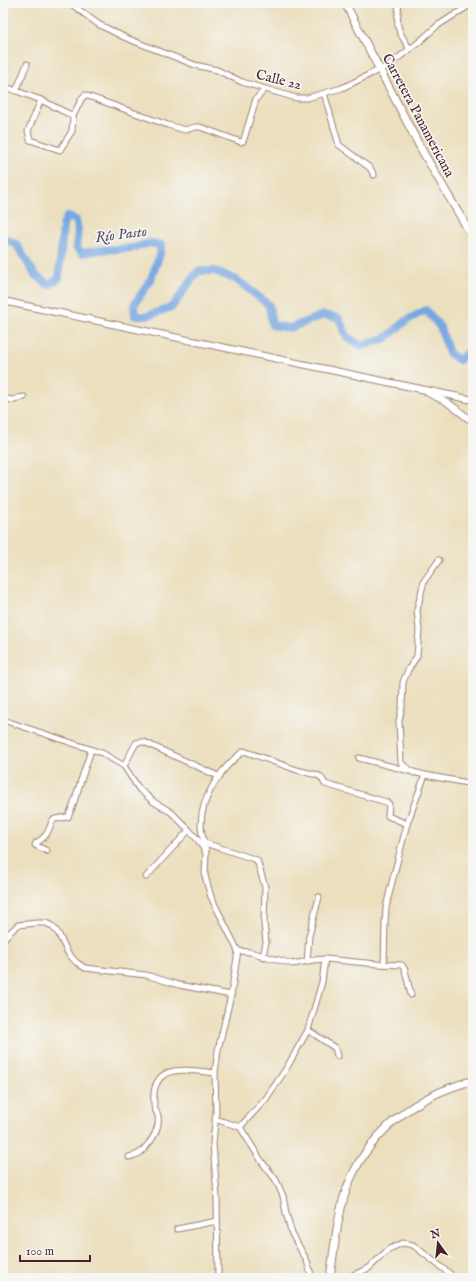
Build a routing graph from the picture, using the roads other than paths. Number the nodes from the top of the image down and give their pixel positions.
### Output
1 (70, 3) edge
2 (345, 3) edge
3 (399, 3) edge
4 (473, 3) edge
5 (410, 49) junction
6 (27, 64) dead end
7 (379, 70) junction
8 (3, 86) edge
9 (265, 89) junction
10 (16, 91) junction
11 (324, 93) junction
12 (42, 100) junction
13 (73, 116) junction
14 (374, 175) dead end
15 (473, 238) edge
16 (3, 301) edge
17 (419, 388) junction
18 (24, 397) dead end
19 (3, 399) edge
20 (473, 400) edge
21 (473, 422) edge
22 (439, 560) dead end
23 (3, 720) edge
24 (91, 750) junction
25 (358, 758) dead end
26 (124, 766) junction
27 (414, 772) junction
28 (425, 775) junction
29 (220, 777) junction
30 (473, 784) edge
31 (407, 824) junction
32 (189, 830) junction
33 (205, 844) junction
34 (46, 851) dead end
35 (206, 853) junction
36 (146, 877) dead end
37 (319, 897) dead end
38 (3, 941) edge
39 (238, 951) junction
40 (263, 957) junction
41 (325, 960) junction
42 (307, 962) junction
43 (384, 964) junction
44 (231, 995) junction
45 (410, 995) dead end
46 (308, 1030) junction
47 (337, 1056) dead end
48 (215, 1073) junction
49 (473, 1081) edge
50 (215, 1119) junction
51 (240, 1128) junction
52 (129, 1157) dead end
53 (217, 1221) junction
54 (177, 1229) dead end
55 (218, 1278) edge
56 (312, 1278) edge
57 (330, 1278) edge
58 (347, 1278) edge
59 (453, 1278) edge

1 - 9 street, Calle 22
2 - 7 highway, Carretera Panamericana
3 - 5 street
4 - 5 street, Calle 22
5 - 7 street, Calle 22
6 - 10 street
7 - 11 street, Calle 22
7 - 15 highway, Carretera Panamericana
8 - 10 street
9 - 11 street, Calle 22
9 - 13 street
10 - 12 street
11 - 14 street
12 - 13 street
12 - 13 street
16 - 17 main road
17 - 20 main road
17 - 21 main road
18 - 19 street
22 - 27 street
23 - 24 street
24 - 26 street
24 - 34 street
25 - 27 street
26 - 29 street
26 - 32 street
27 - 28 street
28 - 30 street
28 - 31 street
29 - 31 street
29 - 33 street
31 - 43 street
32 - 35 street
32 - 36 street
33 - 35 street
33 - 40 street
35 - 39 street
37 - 42 street
38 - 44 street
39 - 40 street
39 - 44 street
40 - 42 street
41 - 42 street
41 - 43 street
41 - 46 street
43 - 45 street
44 - 48 street
46 - 47 street
46 - 51 street
48 - 50 street
48 - 52 street
49 - 57 highway
50 - 51 street
50 - 53 street
51 - 56 street
53 - 54 street
53 - 55 street
58 - 59 street

